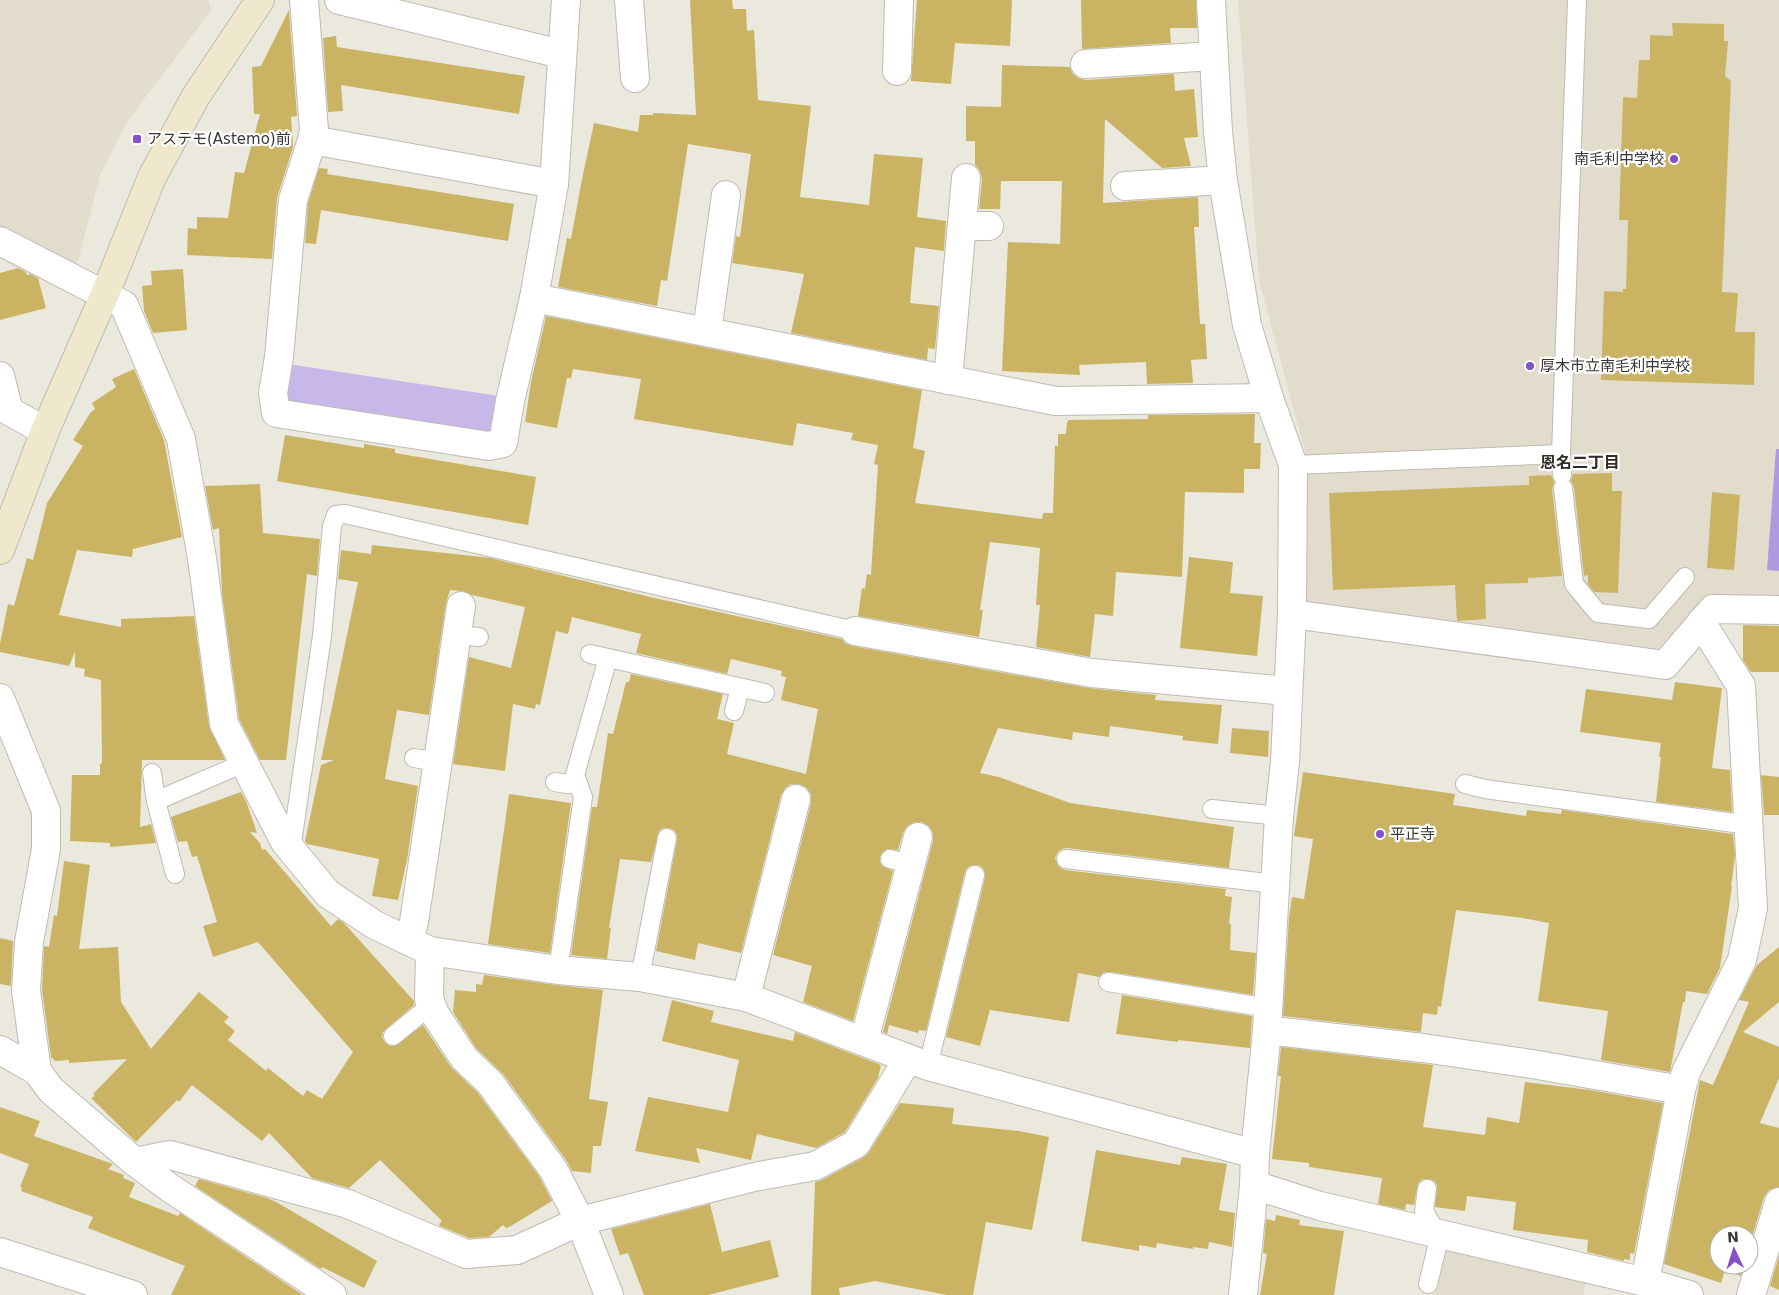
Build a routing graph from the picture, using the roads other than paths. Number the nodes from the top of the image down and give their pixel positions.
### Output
1 (260, 0) edge
2 (304, 0) edge
3 (312, 0) edge
4 (322, 0) edge
5 (339, 0) edge
6 (566, 0) edge
7 (629, 0) edge
8 (899, 0) edge
9 (1211, 0) edge
10 (1577, 0) edge
11 (561, 54) junction
12 (1214, 56) junction
13 (1085, 64) dead end
14 (897, 71) dead end
15 (635, 78) dead end
16 (312, 140) junction
17 (966, 178) dead end
18 (1223, 180) junction
19 (554, 184) junction
20 (1125, 186) dead end
21 (726, 195) dead end
22 (962, 226) junction
23 (989, 226) dead end
24 (0, 240) edge
25 (105, 294) junction
26 (534, 298) junction
27 (707, 331) junction
28 (0, 376) edge
29 (948, 380) junction
30 (1268, 398) junction
31 (44, 432) junction
32 (1561, 454) junction
33 (1292, 465) junction
34 (0, 550) edge
35 (1685, 577) dead end
36 (460, 606) dead end
37 (1779, 610) edge
38 (1292, 614) junction
39 (1701, 622) junction
40 (855, 631) joint
41 (590, 654) dead end
42 (608, 658) junction
43 (740, 688) junction
44 (1287, 691) junction
45 (765, 693) dead end
46 (0, 698) edge
47 (734, 710) dead end
48 (244, 763) junction
49 (152, 773) dead end
50 (555, 782) dead end
51 (578, 783) junction
52 (1465, 784) dead end
53 (796, 799) dead end
54 (156, 801) junction
55 (1212, 809) dead end
56 (1279, 816) junction
57 (1749, 824) junction
58 (918, 837) dead end
59 (667, 838) dead end
60 (291, 850) junction
61 (1066, 859) dead end
62 (174, 874) dead end
63 (975, 875) dead end
64 (1275, 884) junction
65 (420, 946) junction
66 (558, 970) junction
67 (640, 977) junction
68 (1108, 982) dead end
69 (746, 997) junction
70 (431, 1005) junction
71 (1267, 1019) junction
72 (393, 1036) dead end
73 (864, 1041) junction
74 (0, 1050) edge
75 (918, 1062) junction
76 (37, 1071) junction
77 (1681, 1090) junction
78 (1255, 1154) junction
79 (135, 1162) junction
80 (1254, 1185) junction
81 (1427, 1189) dead end
82 (1779, 1202) edge
83 (580, 1221) junction
84 (1437, 1234) junction
85 (0, 1252) edge
86 (1645, 1282) junction
87 (1428, 1284) dead end
88 (134, 1295) edge
89 (332, 1295) edge
90 (610, 1295) edge
91 (1243, 1295) edge
92 (1689, 1295) edge
93 (1751, 1295) edge

1 - 25 street
2 - 16 street
3 - 4 street
5 - 11 street
6 - 11 street
7 - 15 street
8 - 14 street
9 - 12 street
10 - 32 lane
11 - 19 street
12 - 13 street
12 - 18 street
16 - 19 street
16 - 26 street
17 - 22 street
18 - 20 street
18 - 30 street
19 - 26 street
21 - 27 street
22 - 23 street
22 - 29 street
24 - 25 street
25 - 31 street
25 - 48 street
26 - 27 street
27 - 29 street
28 - 31 street
29 - 30 street
30 - 33 street
31 - 34 street
32 - 33 lane
32 - 35 lane
33 - 38 street
36 - 65 street
37 - 39 street
38 - 39 street
38 - 44 street
39 - 57 street
40 - 44 street
40 - 60 lane
41 - 42 lane
42 - 43 lane
42 - 51 lane
43 - 45 lane
43 - 47 lane
44 - 56 street
46 - 76 street
48 - 54 lane
48 - 60 street
49 - 54 lane
50 - 51 lane
51 - 66 lane
52 - 57 lane
53 - 69 street
54 - 62 lane
55 - 56 lane
56 - 64 street
57 - 77 street
58 - 73 street
59 - 67 lane
60 - 65 street
61 - 64 lane
63 - 75 lane
64 - 71 street
65 - 66 street
65 - 70 street
66 - 67 street
67 - 69 street
68 - 71 lane
69 - 73 street
70 - 72 lane
70 - 83 street
71 - 77 street
71 - 78 street
73 - 75 street
74 - 76 street
75 - 78 street
75 - 83 street
76 - 79 street
77 - 86 street
78 - 80 street
79 - 83 street
79 - 89 street
80 - 84 street
80 - 91 street
81 - 84 lane
82 - 93 street
83 - 90 street
84 - 86 street
84 - 87 lane
85 - 88 street
86 - 92 street

